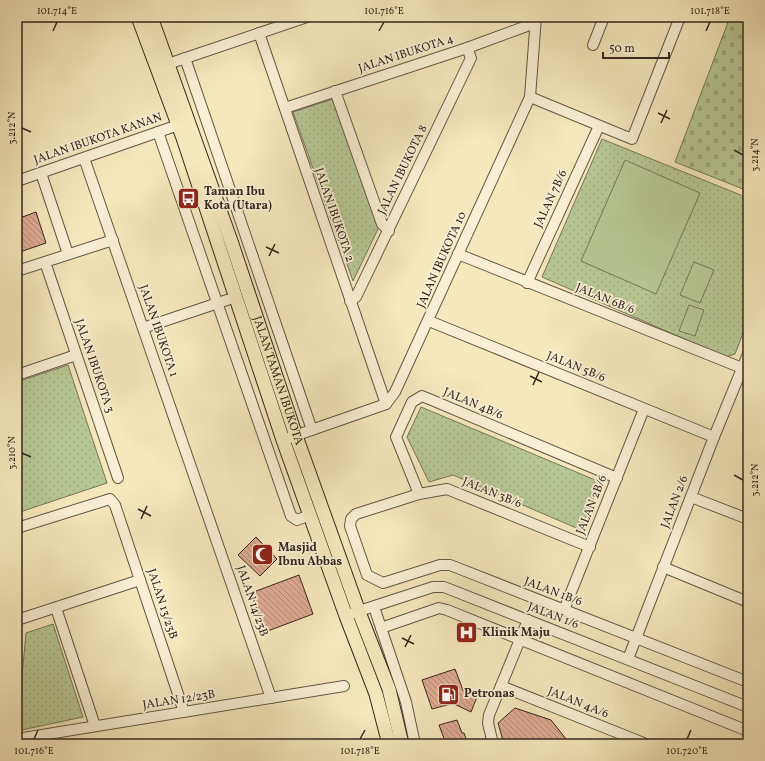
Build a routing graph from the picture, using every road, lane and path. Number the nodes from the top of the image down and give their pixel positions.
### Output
1 (138, 17) edge
2 (151, 17) edge
3 (307, 17) edge
4 (604, 17) edge
5 (680, 17) edge
6 (535, 20) edge
7 (259, 34) junction
8 (593, 45) dead end
9 (467, 48) junction
10 (185, 58) junction
11 (162, 66) junction
12 (335, 91) junction
13 (530, 97) junction
14 (284, 108) junction
15 (183, 124) junction
16 (599, 126) junction
17 (158, 132) junction
18 (84, 158) junction
19 (41, 173) junction
20 (17, 181) edge
21 (389, 230) junction
22 (247, 238) junction
23 (113, 240) junction
24 (232, 244) junction
25 (68, 254) junction
26 (458, 254) junction
27 (45, 262) junction
28 (17, 272) edge
29 (527, 282) junction
30 (236, 296) junction
31 (350, 301) junction
32 (217, 303) junction
33 (429, 321) junction
34 (143, 328) junction
35 (748, 354) edge
36 (76, 355) junction
37 (742, 368) junction
38 (17, 375) edge
39 (386, 404) junction
40 (644, 409) junction
41 (312, 430) junction
42 (296, 436) junction
43 (714, 437) junction
44 (283, 440) junction
45 (118, 478) dead end
46 (617, 478) junction
47 (419, 494) junction
48 (691, 497) junction
49 (207, 513) joint
50 (310, 516) junction
51 (748, 519) edge
52 (17, 528) edge
53 (590, 547) junction
54 (360, 556) joint
55 (663, 567) junction
56 (140, 580) junction
57 (748, 602) edge
58 (374, 607) junction
59 (56, 608) junction
60 (564, 610) junction
61 (359, 612) junction
62 (346, 616) junction
63 (17, 620) edge
64 (528, 620) junction
65 (381, 628) junction
66 (637, 638) junction
67 (520, 640) junction
68 (628, 659) junction
69 (748, 682) edge
70 (344, 686) dead end
71 (501, 686) junction
72 (271, 698) junction
73 (748, 707) edge
74 (184, 712) junction
75 (95, 726) junction
76 (748, 731) edge
77 (17, 739) edge
78 (389, 744) edge
79 (402, 744) edge
80 (416, 744) edge
81 (493, 744) edge
82 (646, 744) edge

1 - 11 main road, JALAN TAMAN IBUKOTA
2 - 11 main road, JALAN TAMAN IBUKOTA
3 - 7 street
4 - 8 street
5 - 16 street
6 - 9 street, JALAN IBUKOTA 4
6 - 13 street, JALAN IBUKOTA 10
7 - 10 street
7 - 14 street, JALAN IBUKOTA 2
9 - 12 street, JALAN IBUKOTA 4
9 - 21 street, JALAN IBUKOTA 8
10 - 11 street
10 - 22 street
11 - 15 main road, JALAN TAMAN IBUKOTA
12 - 14 street, JALAN IBUKOTA 4
12 - 21 street
13 - 16 street
13 - 26 street, JALAN IBUKOTA 10
14 - 31 street, JALAN IBUKOTA 2
15 - 17 street, JALAN IBUKOTA KANAN
15 - 24 main road, JALAN TAMAN IBUKOTA
15 - 30 main road, JALAN TAMAN IBUKOTA
16 - 29 street, JALAN 7B/6
17 - 18 street, JALAN IBUKOTA KANAN
17 - 32 street
18 - 19 street, JALAN IBUKOTA KANAN
18 - 23 street, JALAN IBUKOTA 1
19 - 20 street, JALAN IBUKOTA KANAN
19 - 25 street
21 - 31 street, JALAN IBUKOTA 8
22 - 24 street
22 - 41 street
23 - 25 street
23 - 34 street, JALAN IBUKOTA 1
24 - 42 main road, JALAN TAMAN IBUKOTA
25 - 27 street
26 - 29 street, JALAN 6B/6
26 - 33 street, JALAN IBUKOTA 10
27 - 28 street
27 - 36 street, JALAN IBUKOTA 3
29 - 37 street, JALAN 6B/6
30 - 32 street
30 - 44 main road, JALAN TAMAN IBUKOTA
31 - 39 street, JALAN IBUKOTA 2
32 - 34 street
32 - 50 street
33 - 39 street, JALAN IBUKOTA 10
33 - 40 street, JALAN 5B/6
34 - 49 street, JALAN IBUKOTA 1
35 - 37 street, JALAN 2/6
36 - 38 street
36 - 45 street, JALAN IBUKOTA 3
37 - 43 street, JALAN 2/6
39 - 41 street
40 - 43 street, JALAN 5B/6
40 - 46 street, JALAN 2B/6
41 - 42 street
42 - 44 street
42 - 61 main road, JALAN TAMAN IBUKOTA
43 - 48 street, JALAN 2/6
44 - 50 main road, JALAN TAMAN IBUKOTA
46 - 47 street, JALAN 4B/6
46 - 53 street, JALAN 2B/6
47 - 53 street, JALAN 3B/6
47 - 54 street, JALAN 3B/6
48 - 51 street
48 - 55 street, JALAN 2/6
49 - 72 street, JALAN 14/23B
50 - 62 main road, JALAN TAMAN IBUKOTA
52 - 56 street, JALAN 13/23B
53 - 60 street, JALAN 2B/6
54 - 60 street, JALAN 1B/6
55 - 57 street
55 - 66 street, JALAN 2/6
56 - 59 street
56 - 74 street, JALAN 13/23B
58 - 61 street, JALAN 1/6
58 - 64 street, JALAN 1/6
58 - 65 street
59 - 63 street
59 - 75 street
60 - 66 street, JALAN 1B/6
61 - 62 street, JALAN 1/6
61 - 79 main road, JALAN TAMAN IBUKOTA
62 - 78 main road, JALAN TAMAN IBUKOTA
64 - 67 street
64 - 68 street, JALAN 1/6
65 - 67 street
65 - 80 street
66 - 68 street, JALAN 2/6
66 - 69 street, JALAN 1B/6
67 - 71 street
67 - 76 street
68 - 73 street, JALAN 1/6
70 - 72 street, JALAN 12/23B
71 - 81 street
71 - 82 street, JALAN 4A/6
72 - 74 street, JALAN 12/23B
74 - 75 street, JALAN 12/23B
75 - 77 street, JALAN 12/23B

